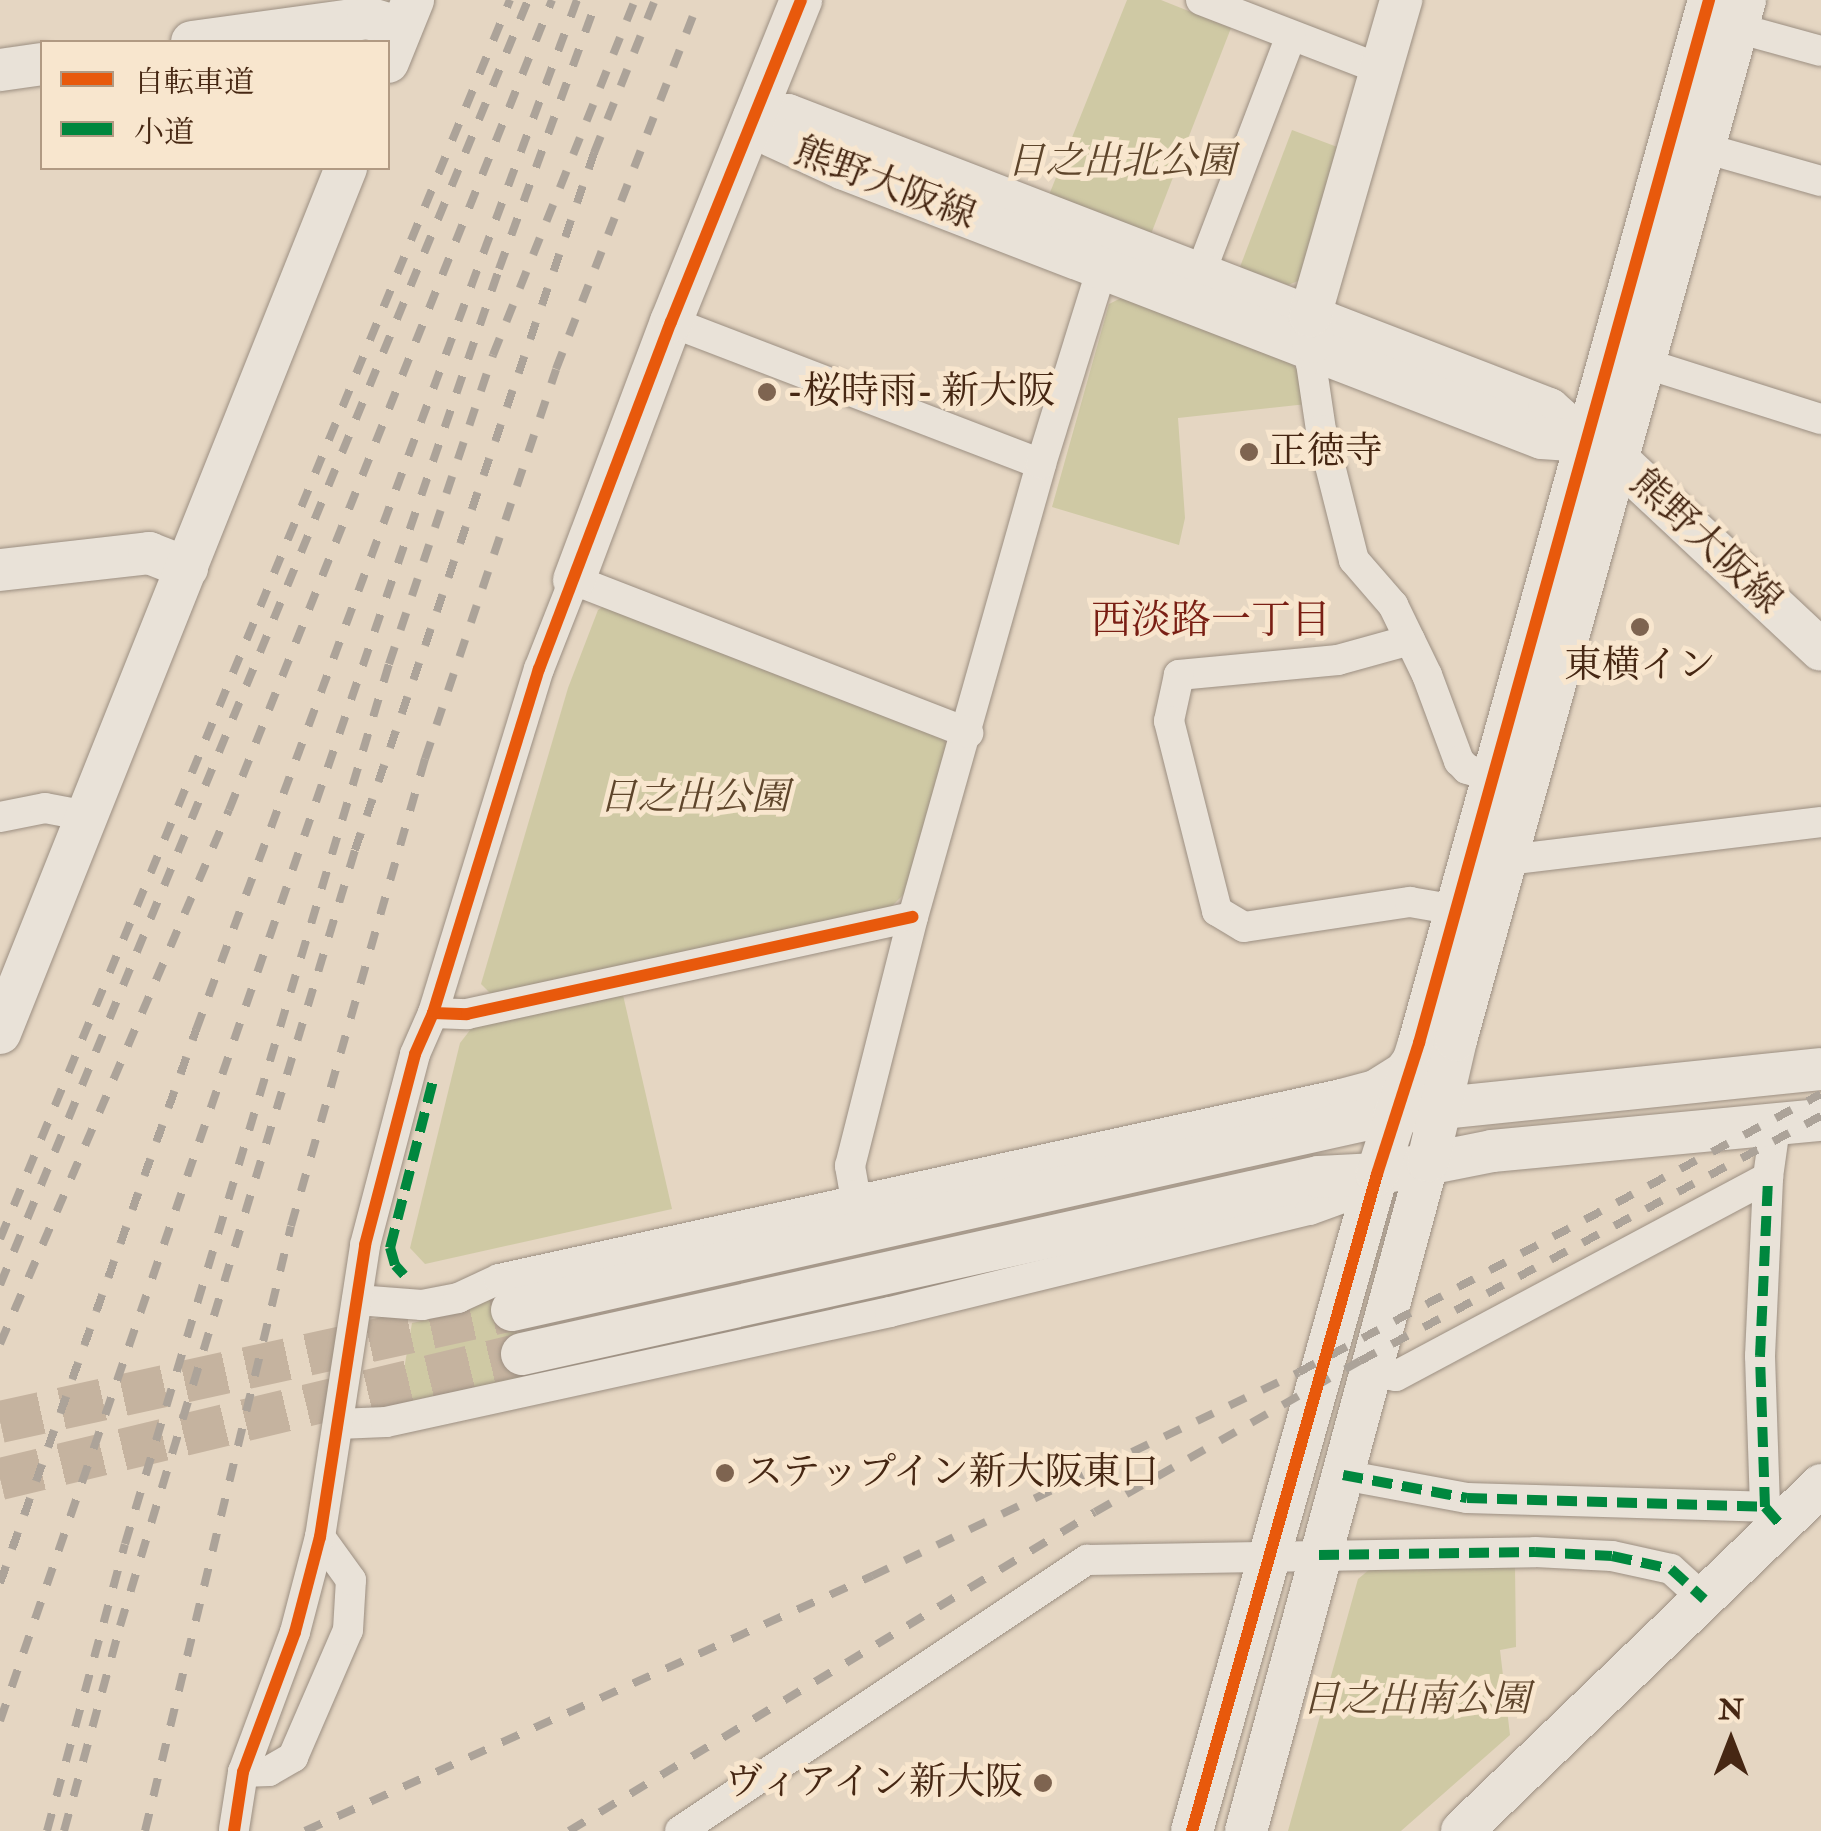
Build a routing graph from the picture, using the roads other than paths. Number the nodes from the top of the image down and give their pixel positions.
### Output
1 (801, 0) edge
2 (1201, 0) edge
3 (1401, 0) edge
4 (1730, 10) edge
5 (401, 30) edge
6 (1290, 36) junction
7 (207, 40) edge
8 (1821, 51) edge
9 (40, 64) edge
10 (0, 70) edge
11 (1382, 70) junction
12 (754, 117) junction
13 (1704, 148) junction
14 (345, 170) edge
15 (1821, 181) edge
16 (1106, 254) junction
17 (1200, 274) junction
18 (671, 322) junction
19 (1312, 334) junction
20 (1644, 363) junction
21 (1821, 419) edge
22 (1601, 450) junction
23 (1041, 464) junction
24 (187, 568) junction
25 (0, 570) edge
26 (574, 580) junction
27 (1410, 640) junction
28 (1821, 650) edge
29 (968, 733) junction
30 (1494, 777) junction
31 (87, 816) junction
32 (0, 817) edge
33 (1821, 822) edge
34 (1507, 860) junction
35 (1456, 910) junction
36 (913, 918) junction
37 (434, 1013) junction
38 (2, 1023) edge
39 (1419, 1043) junction
40 (1821, 1069) edge
41 (1440, 1106) junction
42 (1395, 1113) junction
43 (1821, 1120) edge
44 (1775, 1127) junction
45 (1428, 1161) junction
46 (1377, 1174) junction
47 (1768, 1178) junction
48 (856, 1200) junction
49 (357, 1300) junction
50 (512, 1310) tunnel mouth
51 (522, 1354) tunnel mouth
52 (1370, 1371) junction
53 (338, 1424) junction
54 (1343, 1475) junction
55 (1820, 1488) edge
56 (1773, 1516) junction
57 (320, 1537) junction
58 (1318, 1556) junction
59 (1270, 1558) junction
60 (1704, 1599) junction
61 (243, 1772) junction
62 (234, 1830) edge
63 (680, 1831) edge
64 (1192, 1831) edge
65 (1246, 1831) edge
66 (1462, 1831) edge

1 - 12 street
2 - 6 street
3 - 11 street
4 - 8 street
4 - 13 street
4 - 22 street
5 - 7 street
6 - 11 street
6 - 17 street
9 - 10 street
11 - 19 street
12 - 16 street, 熊野大阪線
12 - 18 street
13 - 15 street
13 - 20 street
14 - 24 street
16 - 17 street, 熊野大阪線
16 - 19 street, 熊野大阪線
16 - 23 street
17 - 19 street, 熊野大阪線
18 - 23 street
18 - 26 street
19 - 22 street, 熊野大阪線
19 - 27 street
20 - 21 street
20 - 22 street
22 - 28 street, 熊野大阪線
22 - 30 street
22 - 34 street
23 - 29 street
24 - 25 street
24 - 31 street
26 - 29 street
26 - 37 street
27 - 30 street
27 - 35 street
29 - 36 street
30 - 35 street
31 - 32 street
31 - 38 street
33 - 34 street
34 - 41 street
35 - 39 street
36 - 37 street
36 - 48 street
37 - 49 street
39 - 42 street
39 - 48 street
40 - 41 street
41 - 42 street
41 - 45 street
42 - 46 street
42 - 50 street
43 - 44 street
44 - 45 street
44 - 47 street
45 - 46 street
45 - 52 street
46 - 51 street
46 - 53 street
46 - 59 street
47 - 52 street
47 - 56 street
48 - 49 street
49 - 53 street
52 - 54 street
53 - 57 street
54 - 56 street
54 - 58 street
55 - 56 street
56 - 60 street
57 - 61 street
57 - 61 street
58 - 59 street
58 - 60 street
58 - 65 street
59 - 63 street
59 - 64 street
60 - 66 street
61 - 62 street

